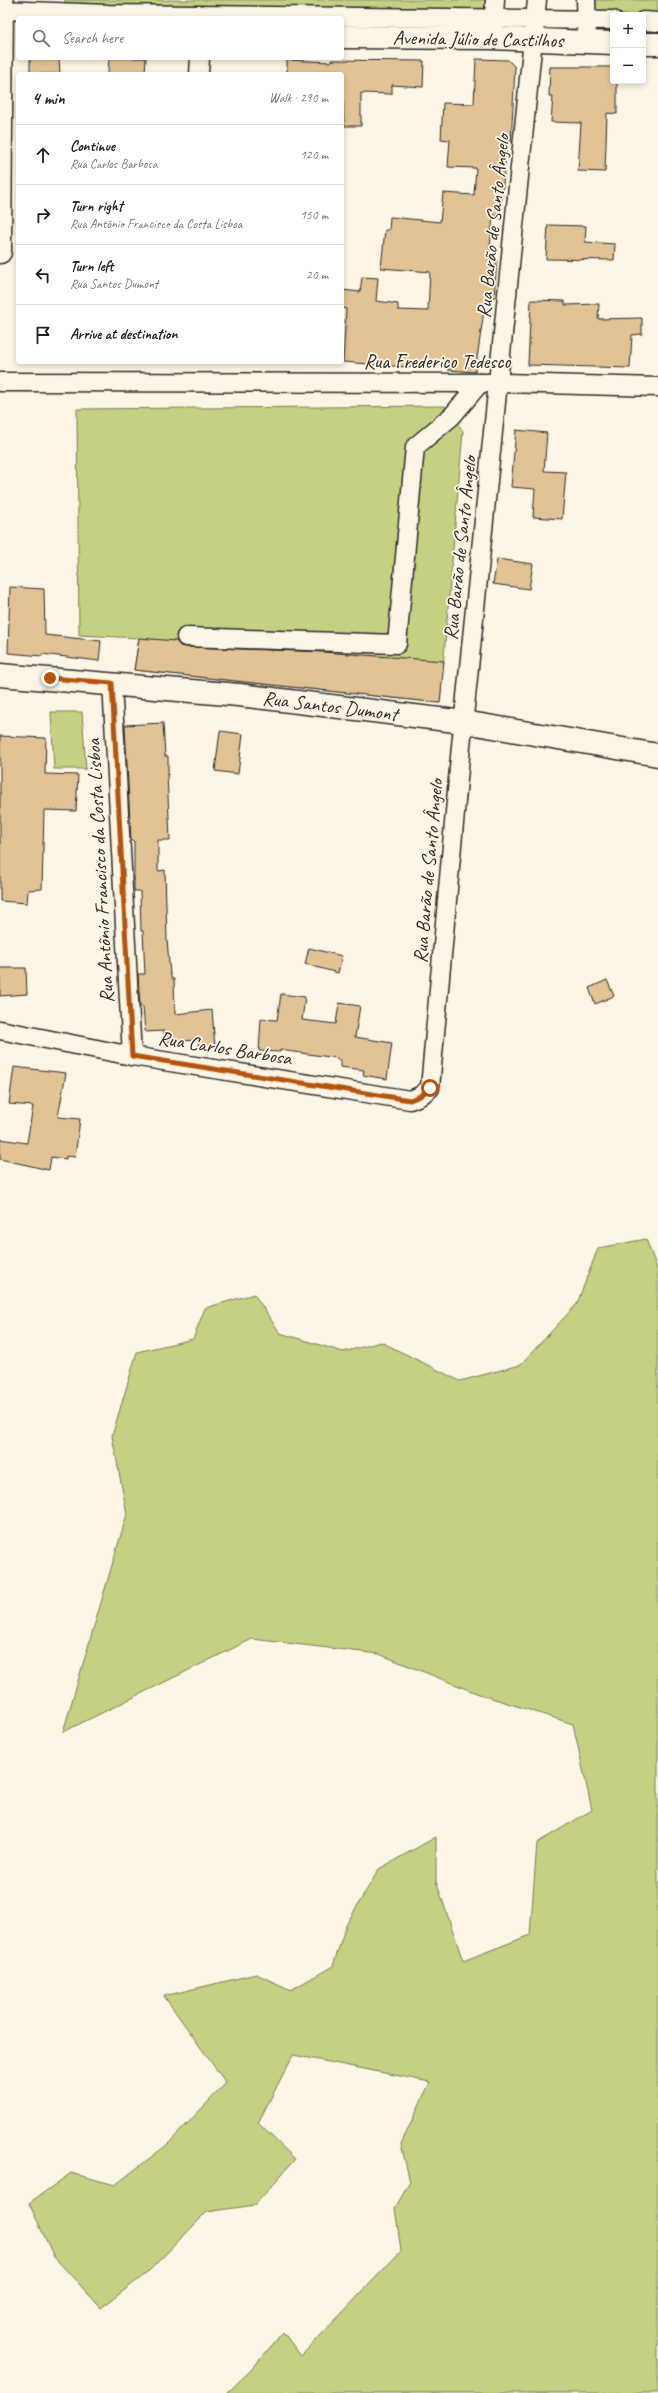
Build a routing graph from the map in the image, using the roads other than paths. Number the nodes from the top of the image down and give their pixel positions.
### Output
1 (586, 0) edge
2 (1, 6) edge
3 (536, 9) edge
4 (65, 10) edge
5 (494, 18) edge
6 (587, 19) junction
7 (610, 20) edge
8 (646, 21) edge
9 (658, 22) edge
10 (7, 34) edge
11 (344, 37) edge
12 (534, 41) junction
13 (586, 42) junction
14 (610, 43) edge
15 (646, 44) edge
16 (658, 44) edge
17 (200, 60) edge
18 (199, 72) edge
19 (0, 252) edge
20 (0, 382) edge
21 (480, 383) junction
22 (499, 383) junction
23 (658, 387) edge
24 (186, 637) dead end
25 (0, 675) edge
26 (112, 683) junction
27 (464, 722) junction
28 (658, 755) edge
29 (0, 1030) edge
30 (132, 1056) junction
31 (420, 1096) joint

1 - 6 street
2 - 4 street
2 - 10 main road
3 - 5 street
3 - 6 street
3 - 12 street, Rua Barão de Santo Ângelo
4 - 5 street
5 - 11 main road, Avenida Júlio de Castilhos
5 - 12 main road, Avenida Júlio de Castilhos
6 - 7 street
6 - 13 street
8 - 9 street
10 - 19 main road
12 - 13 main road, Avenida Júlio de Castilhos
12 - 22 street, Rua Barão de Santo Ângelo
13 - 14 main road, Avenida Júlio de Castilhos
15 - 16 main road
17 - 18 street
20 - 21 street, Rua Frederico Tedesco
21 - 22 street, Rua Frederico Tedesco
21 - 24 street
22 - 23 street, Rua Frederico Tedesco
22 - 27 street, Rua Barão de Santo Ângelo
25 - 26 main road, Rua Santos Dumont
26 - 27 main road, Rua Santos Dumont
26 - 30 street, Rua Antônio Francisco da Costa Lisboa
27 - 28 main road, Rua Santos Dumont
27 - 31 street, Rua Barão de Santo Ângelo
29 - 30 street, Rua Carlos Barbosa
30 - 31 street, Rua Carlos Barbosa

